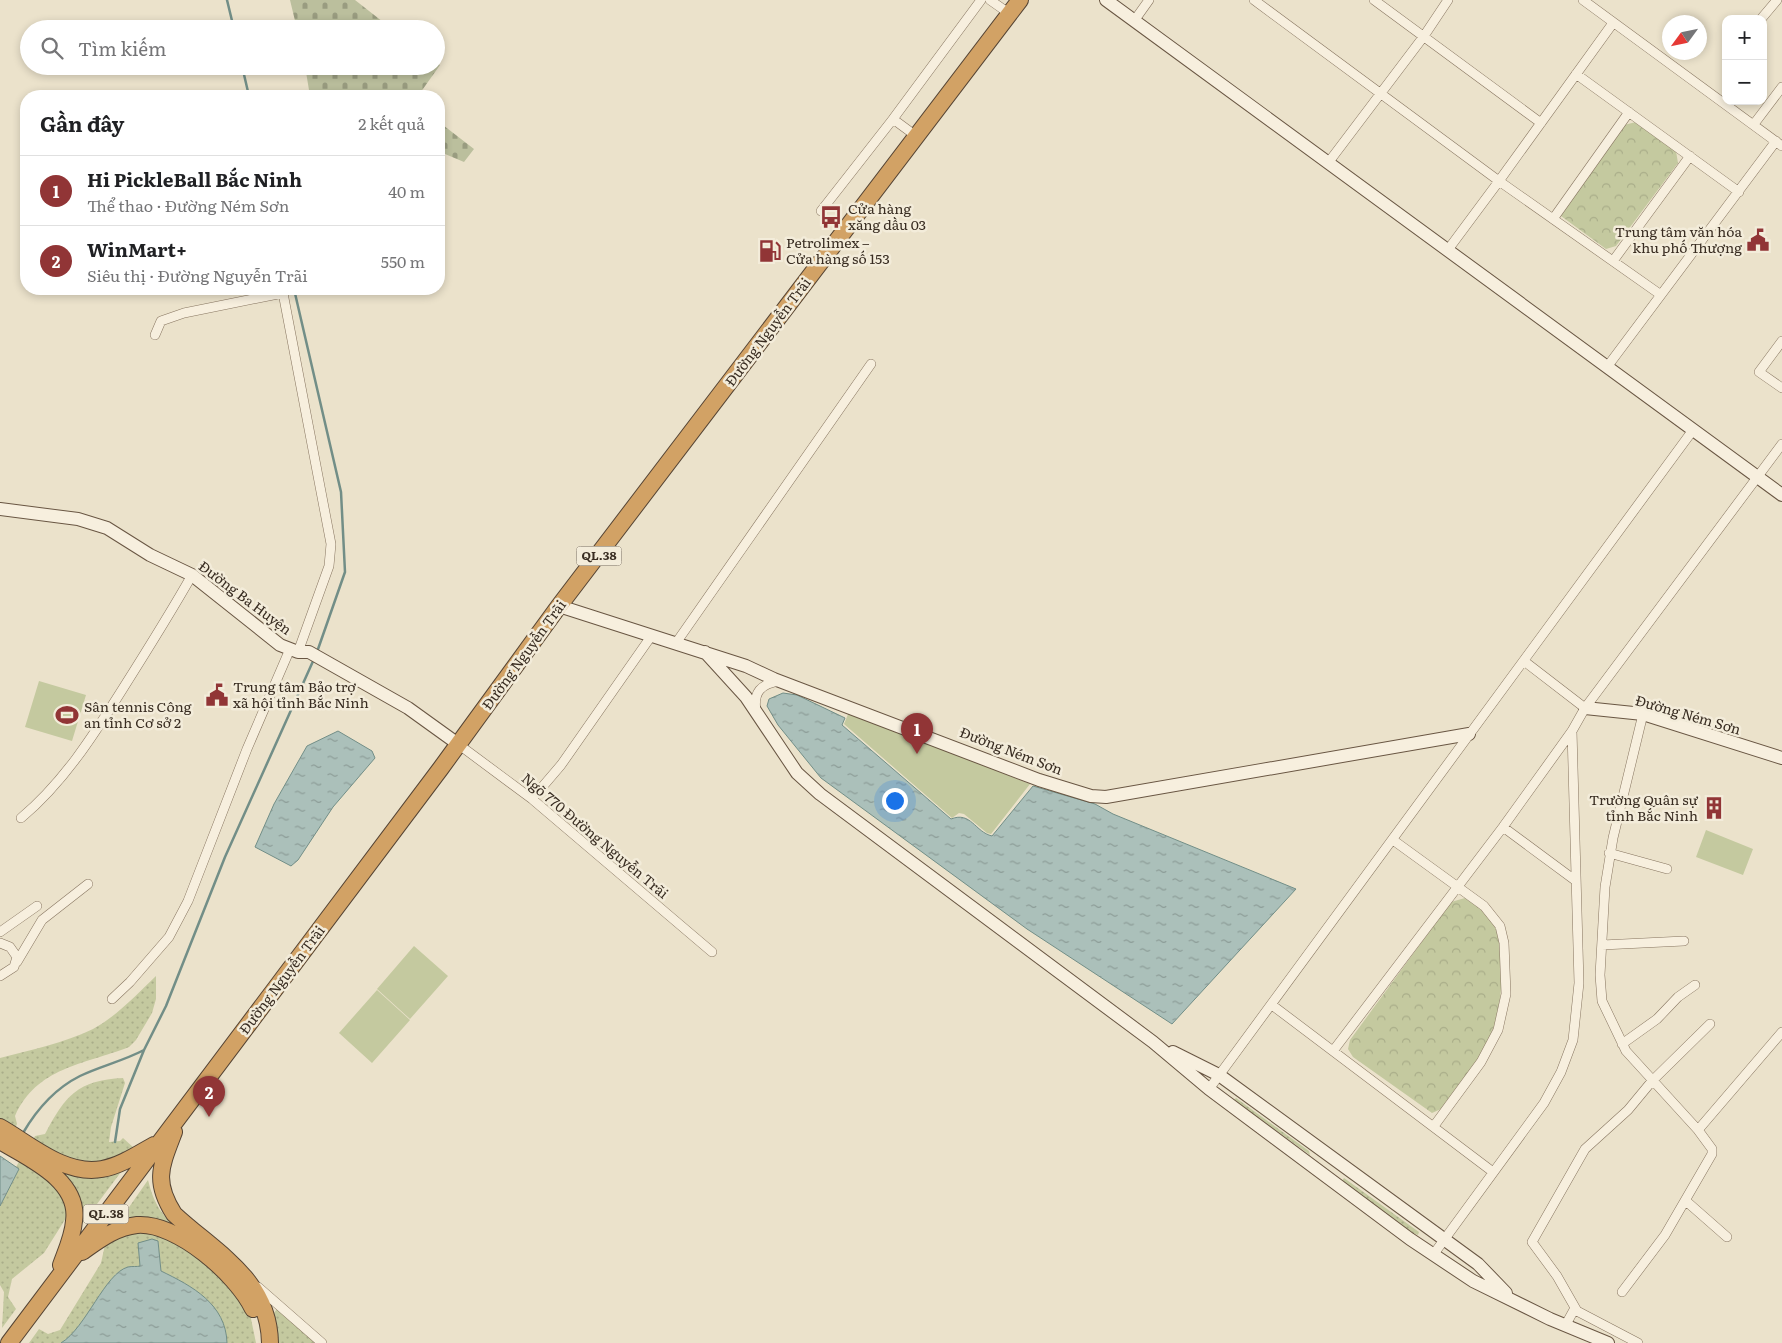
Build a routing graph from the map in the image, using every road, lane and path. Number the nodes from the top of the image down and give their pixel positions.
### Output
1 (981, 0) edge
2 (990, 0) edge
3 (1020, 0) edge
4 (1106, 0) edge
5 (1149, 0) edge
6 (1254, 0) edge
7 (1374, 0) edge
8 (1448, 0) edge
9 (1584, 0) edge
10 (1777, 0) edge
11 (1010, 14) junction
12 (1764, 15) edge
13 (1134, 21) junction
14 (1614, 23) junction
15 (1424, 36) junction
16 (1576, 74) junction
17 (1782, 88) edge
18 (1381, 94) junction
19 (1722, 96) edge
20 (1733, 105) edge
21 (1629, 112) junction
22 (893, 118) junction
23 (1541, 123) junction
24 (1754, 124) junction
25 (916, 136) junction
26 (1779, 143) edge
27 (1690, 156) junction
28 (1328, 164) junction
29 (1499, 181) junction
30 (1739, 192) junction
31 (821, 211) dead end
32 (1553, 219) junction
33 (1447, 251) junction
34 (1612, 261) junction
35 (273, 295) edge
36 (283, 295) edge
37 (1661, 296) junction
38 (155, 334) dead end
39 (1782, 341) edge
40 (871, 364) dead end
41 (1607, 367) junction
42 (1782, 388) edge
43 (1692, 430) junction
44 (1782, 444) edge
45 (1757, 477) junction
46 (1782, 495) edge
47 (0, 509) edge
48 (192, 575) junction
49 (559, 606) junction
50 (652, 635) junction
51 (676, 643) junction
52 (298, 651) junction
53 (705, 652) junction
54 (1524, 661) junction
55 (779, 680) junction
56 (1585, 708) junction
57 (757, 713) junction
58 (1643, 714) junction
59 (1572, 730) junction
60 (1469, 734) junction
61 (458, 744) junction
62 (1782, 758) edge
63 (532, 800) junction
64 (21, 818) dead end
65 (1502, 826) junction
66 (1393, 840) junction
67 (1608, 853) dead end
68 (1667, 869) dead end
69 (1576, 881) junction
70 (88, 884) dead end
71 (1458, 887) junction
72 (37, 906) dead end
73 (0, 932) edge
74 (1684, 941) dead end
75 (0, 943) edge
76 (1602, 945) junction
77 (712, 952) dead end
78 (17, 962) junction
79 (0, 976) edge
80 (1695, 985) dead end
81 (112, 999) dead end
82 (1272, 1005) junction
83 (1710, 1024) dead end
84 (1782, 1032) edge
85 (1153, 1042) junction
86 (1622, 1044) junction
87 (1333, 1051) junction
88 (1219, 1075) junction
89 (1652, 1081) junction
90 (1209, 1089) junction
91 (181, 1115) junction
92 (1434, 1126) junction
93 (0, 1128) edge
94 (1698, 1130) junction
95 (0, 1141) edge
96 (158, 1143) junction
97 (1330, 1156) junction
98 (1320, 1171) junction
99 (1494, 1172) junction
100 (1686, 1201) junction
101 (1727, 1237) dead end
102 (1444, 1240) junction
103 (1433, 1255) junction
104 (72, 1258) junction
105 (249, 1280) junction
106 (55, 1282) junction
107 (1622, 1292) dead end
108 (1513, 1301) junction
109 (1575, 1308) junction
110 (1565, 1326) junction
111 (9, 1343) edge
112 (260, 1343) edge
113 (270, 1343) edge
114 (322, 1343) edge
115 (1608, 1343) edge
116 (1638, 1343) edge

1 - 22 street
2 - 11 street
3 - 11 highway, Đường Nguyễn Trãi / QL.38
4 - 13 street
5 - 13 street
6 - 18 street
7 - 15 street
8 - 15 street
9 - 14 street
10 - 12 street
11 - 25 highway, Đường Nguyễn Trãi / QL.38
13 - 28 street
14 - 16 street
14 - 19 street
15 - 18 street
15 - 23 street
16 - 21 street
16 - 23 street
17 - 24 street
18 - 28 street
18 - 29 street
20 - 24 street
21 - 27 street
21 - 32 street
22 - 25 street
22 - 31 street
23 - 29 street
24 - 26 street
25 - 49 highway, Đường Nguyễn Trãi / QL.38
26 - 30 street
27 - 30 street
27 - 34 street
28 - 33 street
29 - 32 street
29 - 33 street
30 - 37 street
32 - 34 street
33 - 41 street
34 - 37 street
35 - 38 street
36 - 52 street
37 - 41 street
39 - 42 street
40 - 51 street
41 - 43 street
43 - 45 street
43 - 54 street
44 - 45 street
45 - 46 street
45 - 56 street
47 - 48 street, Đường Ba Huyện
48 - 52 street, Đường Ba Huyện
48 - 64 street
49 - 50 street, Đường Ném Sơn
49 - 61 highway, Đường Nguyễn Trãi / QL.38
50 - 51 street, Đường Ném Sơn
50 - 63 street
51 - 53 street, Đường Ném Sơn
52 - 61 street, Đường Ba Huyện
52 - 81 street
53 - 55 street, Đường Ném Sơn
53 - 57 street
54 - 56 street
54 - 60 street
55 - 57 street
55 - 60 street, Đường Ném Sơn
56 - 58 street, Đường Ném Sơn
56 - 59 street
57 - 85 street
58 - 62 street, Đường Ném Sơn
58 - 76 street
59 - 65 street
59 - 69 street
60 - 66 street
61 - 63 street, Ngõ 770 Đường Nguyễn Trãi
61 - 91 highway, Đường Nguyễn Trãi / QL.38
63 - 77 street, Ngõ 770 Đường Nguyễn Trãi
65 - 69 street
65 - 71 street
66 - 71 street
66 - 82 street
67 - 68 street
69 - 99 street
70 - 78 street
71 - 87 street
71 - 92 street
72 - 73 street
74 - 76 street
75 - 78 street
76 - 86 street
78 - 79 street
80 - 86 street
82 - 87 street
82 - 88 street
83 - 89 street
84 - 94 street
85 - 88 street
85 - 90 street
86 - 89 street
87 - 92 street
88 - 90 street
88 - 97 street
89 - 94 street
89 - 109 street
90 - 98 street
91 - 96 highway, Đường Nguyễn Trãi / QL.38
91 - 105 highway
92 - 99 street
93 - 96 highway
94 - 100 street
95 - 106 highway
96 - 104 highway, Đường Nguyễn Trãi / QL.38
97 - 98 street
97 - 102 street
98 - 103 street
99 - 102 street
100 - 101 street
100 - 107 street
102 - 103 street
102 - 108 street
103 - 108 street
104 - 106 highway, Đường Nguyễn Trãi / QL.38
104 - 112 highway
105 - 113 highway
105 - 114 street
106 - 111 highway, Đường Nguyễn Trãi / QL.38
108 - 110 street
109 - 110 street
109 - 116 street
110 - 115 street

